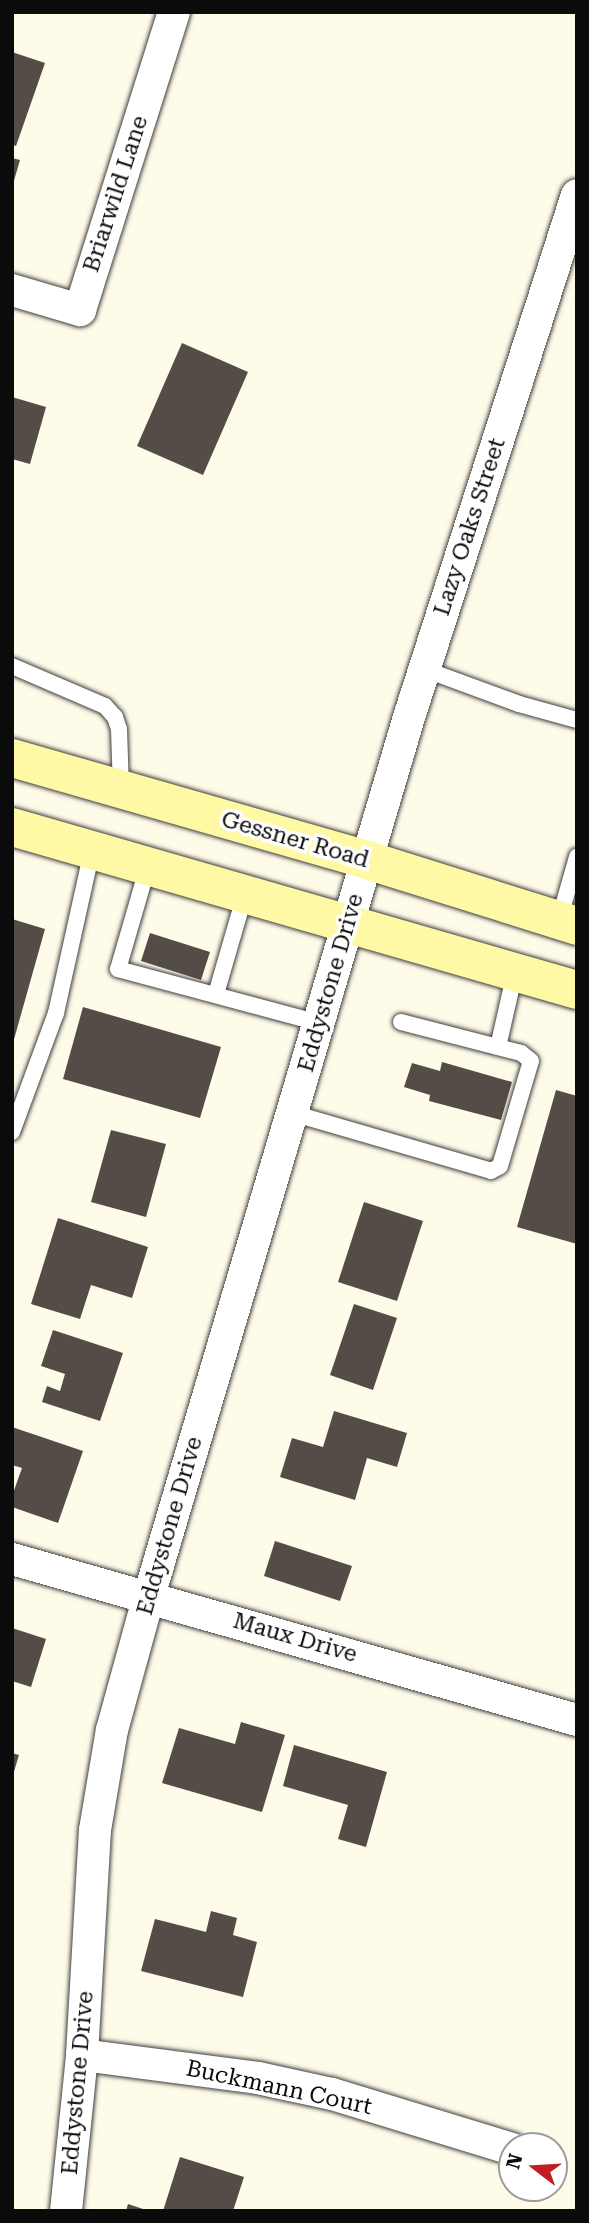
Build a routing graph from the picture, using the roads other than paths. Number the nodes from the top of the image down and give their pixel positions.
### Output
1 (174, 12) edge
2 (577, 195) edge
3 (12, 290) edge
4 (12, 666) edge
5 (424, 669) junction
6 (577, 720) edge
7 (12, 758) edge
8 (121, 789) junction
9 (12, 827) edge
10 (92, 850) junction
11 (577, 857) edge
12 (367, 860) junction
13 (148, 866) junction
14 (245, 894) junction
15 (568, 923) edge
16 (348, 924) junction
17 (515, 972) junction
18 (577, 990) edge
19 (216, 994) junction
20 (401, 1022) dead end
21 (319, 1023) junction
22 (498, 1047) junction
23 (292, 1113) junction
24 (13, 1132) edge
25 (12, 1559) edge
26 (149, 1596) junction
27 (577, 1720) edge
28 (82, 2055) junction
29 (498, 2146) edge
30 (66, 2211) edge

1 - 3 street, Briarwild Lane
2 - 5 street, Lazy Oaks Street
4 - 8 lane
5 - 6 lane
5 - 12 street, Lazy Oaks Street
7 - 8 main road, Gessner Road
8 - 12 main road, Gessner Road
9 - 10 main road
10 - 13 main road
10 - 24 lane
11 - 15 lane
12 - 15 main road, Gessner Road
12 - 16 street, Eddystone Drive
13 - 14 main road
13 - 19 lane
14 - 16 main road
14 - 19 lane
16 - 17 main road
16 - 21 street, Eddystone Drive
17 - 18 main road
17 - 22 lane
19 - 21 lane
20 - 22 lane
21 - 23 street, Eddystone Drive
22 - 23 lane
23 - 26 street, Eddystone Drive
25 - 26 street, Maux Drive
26 - 27 street, Maux Drive
26 - 28 street, Eddystone Drive
28 - 29 street, Buckmann Court
28 - 30 street, Eddystone Drive

